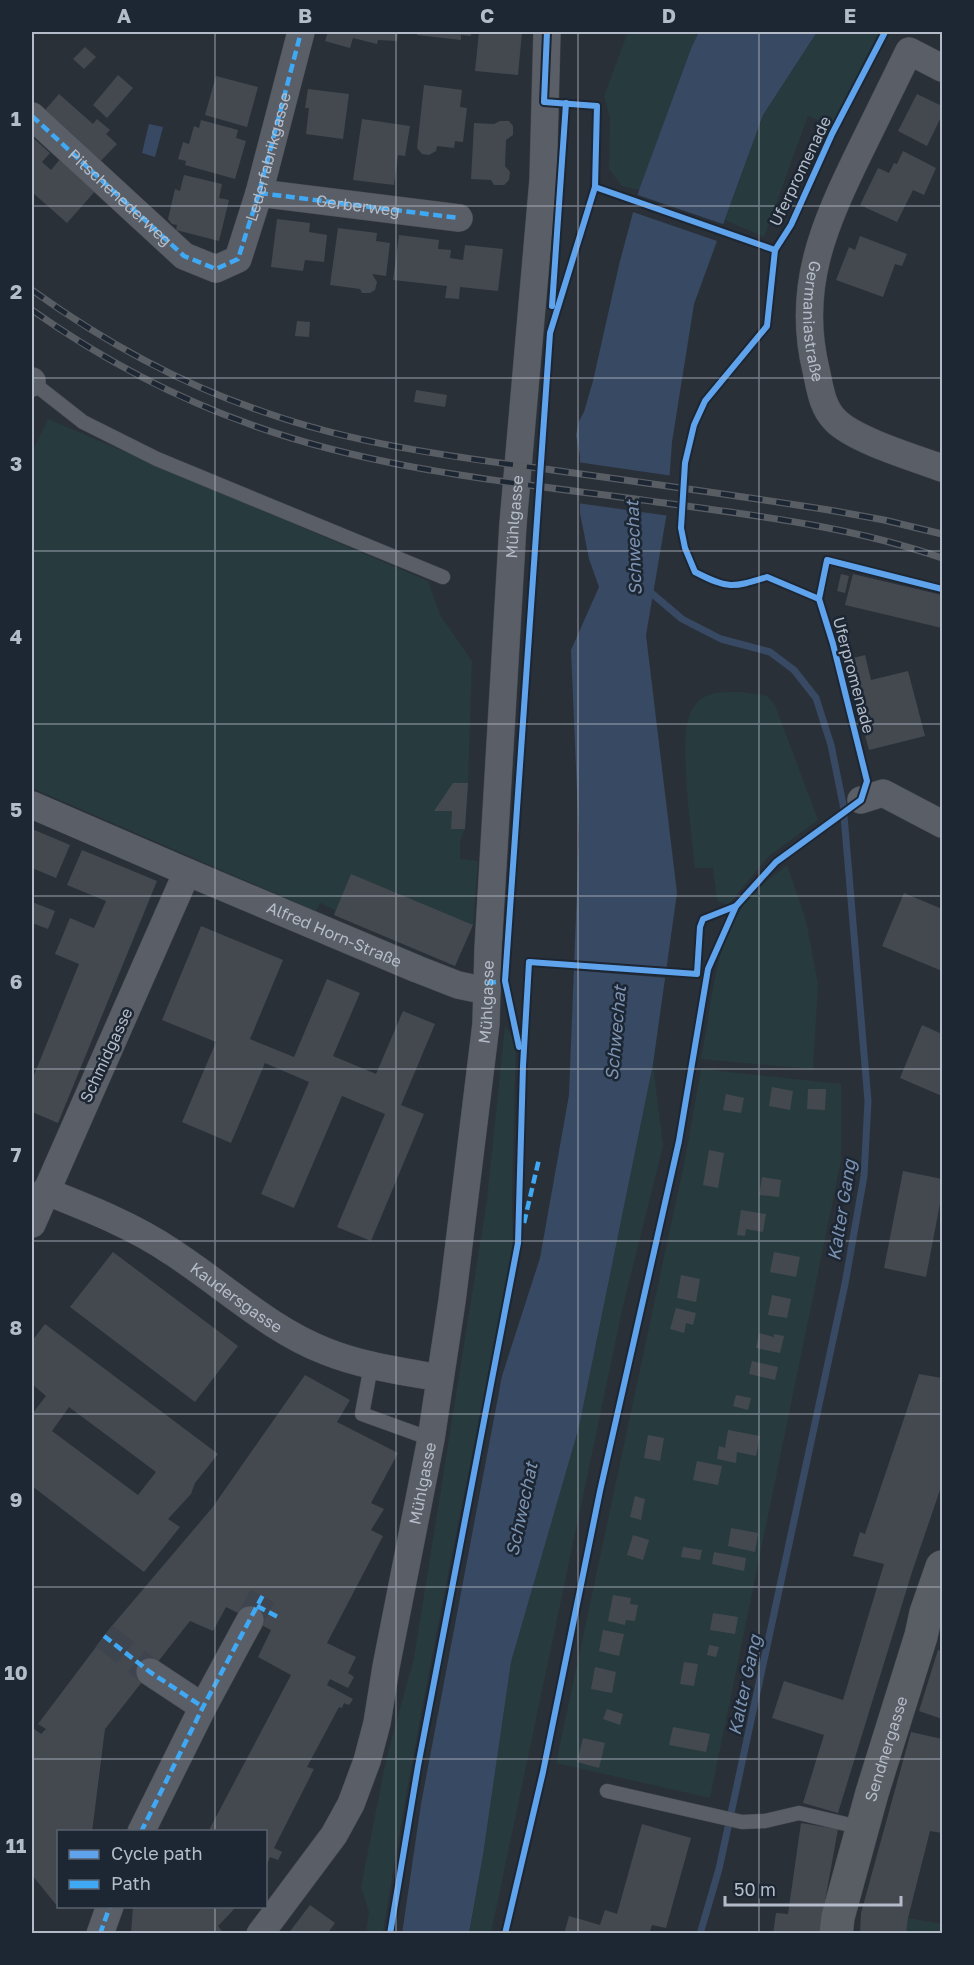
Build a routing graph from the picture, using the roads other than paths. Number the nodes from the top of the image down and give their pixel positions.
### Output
1 (301, 32) edge
2 (547, 32) edge
3 (942, 68) edge
4 (32, 116) edge
5 (259, 193) junction
6 (459, 218) dead end
7 (216, 269) joint
8 (32, 382) edge
9 (942, 468) edge
10 (443, 577) dead end
11 (861, 800) dead end
12 (32, 805) edge
13 (942, 824) edge
14 (183, 879) junction
15 (486, 991) junction
16 (45, 1191) junction
17 (32, 1224) edge
18 (371, 1366) junction
19 (440, 1378) junction
20 (431, 1439) junction
21 (942, 1567) edge
22 (250, 1620) tunnel mouth
23 (150, 1672) tunnel mouth
24 (203, 1707) junction
25 (607, 1791) dead end
26 (863, 1828) junction
27 (142, 1830) edge
28 (109, 1908) edge
29 (100, 1934) edge
30 (260, 1934) edge
31 (836, 1934) edge

1 - 5 street, Lederfabrikgasse
2 - 15 street, Mühlgasse
3 - 9 street, Germaniastraße
4 - 7 street, Pitschenederweg
5 - 6 street, Gerberweg
5 - 7 street, Lederfabrikgasse
8 - 10 lane
11 - 13 street
12 - 14 street, Alfred Horn-Straße
14 - 15 street, Alfred Horn-Straße
14 - 16 street, Schmidgasse
15 - 19 street, Mühlgasse
16 - 17 street, Schmidgasse
16 - 18 street, Kaudersgasse
18 - 19 street, Kaudersgasse
18 - 20 lane
19 - 20 street, Mühlgasse
20 - 30 street, Mühlgasse
21 - 26 street, Sendnergasse
22 - 24 street
23 - 24 street
24 - 27 street
25 - 26 lane
26 - 31 street, Sendnergasse
28 - 29 street

